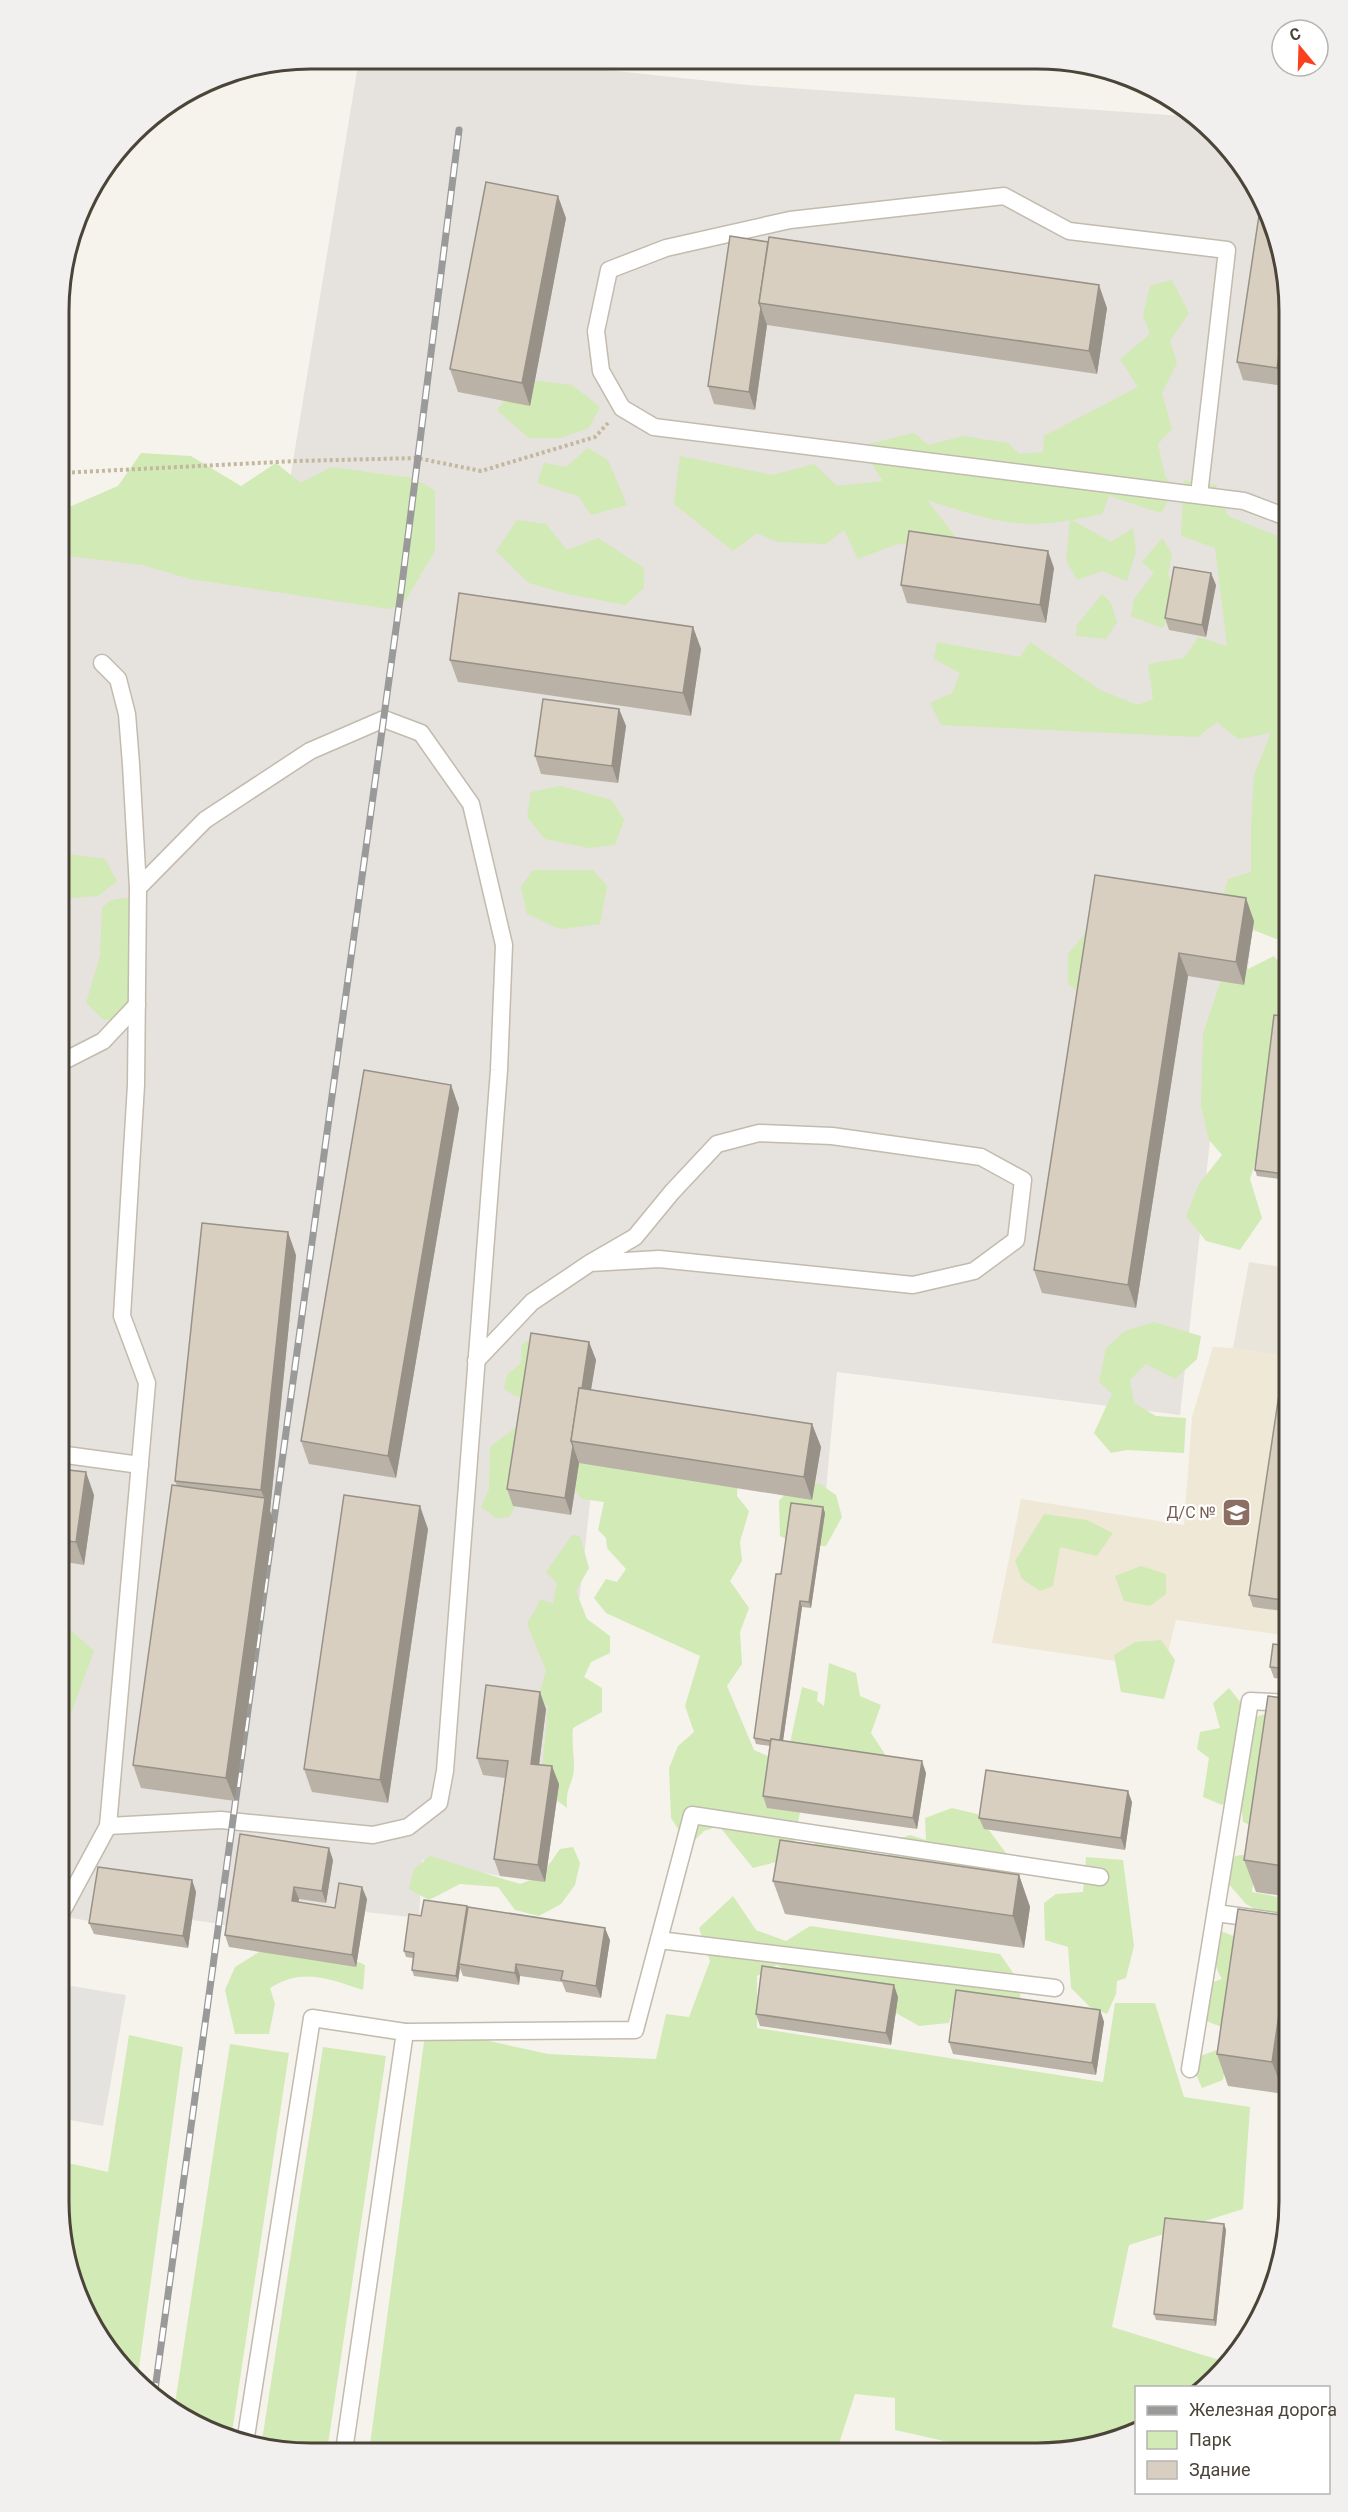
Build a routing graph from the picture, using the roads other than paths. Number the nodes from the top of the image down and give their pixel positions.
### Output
1 (1199, 495) junction
2 (1279, 514) edge
3 (102, 663) dead end
4 (138, 888) junction
5 (137, 1005) junction
6 (69, 1058) edge
7 (590, 1263) junction
8 (476, 1361) junction
9 (69, 1455) edge
10 (140, 1464) junction
11 (1279, 1702) edge
12 (108, 1826) junction
13 (1100, 1877) dead end
14 (69, 1898) edge
15 (1216, 1913) junction
16 (1279, 1922) edge
17 (659, 1940) junction
18 (1054, 1988) dead end
19 (405, 2032) junction
20 (1190, 2069) dead end
21 (246, 2434) edge
22 (345, 2443) edge

1 - 1 lane
1 - 2 lane
3 - 4 lane
4 - 5 lane
4 - 8 lane
5 - 6 lane
5 - 10 lane
7 - 7 lane
7 - 8 lane
8 - 12 lane
9 - 10 lane
10 - 12 lane
11 - 15 lane
12 - 14 lane
13 - 17 lane
15 - 16 lane
15 - 20 lane
17 - 18 lane
17 - 19 lane
19 - 21 lane
19 - 22 lane

